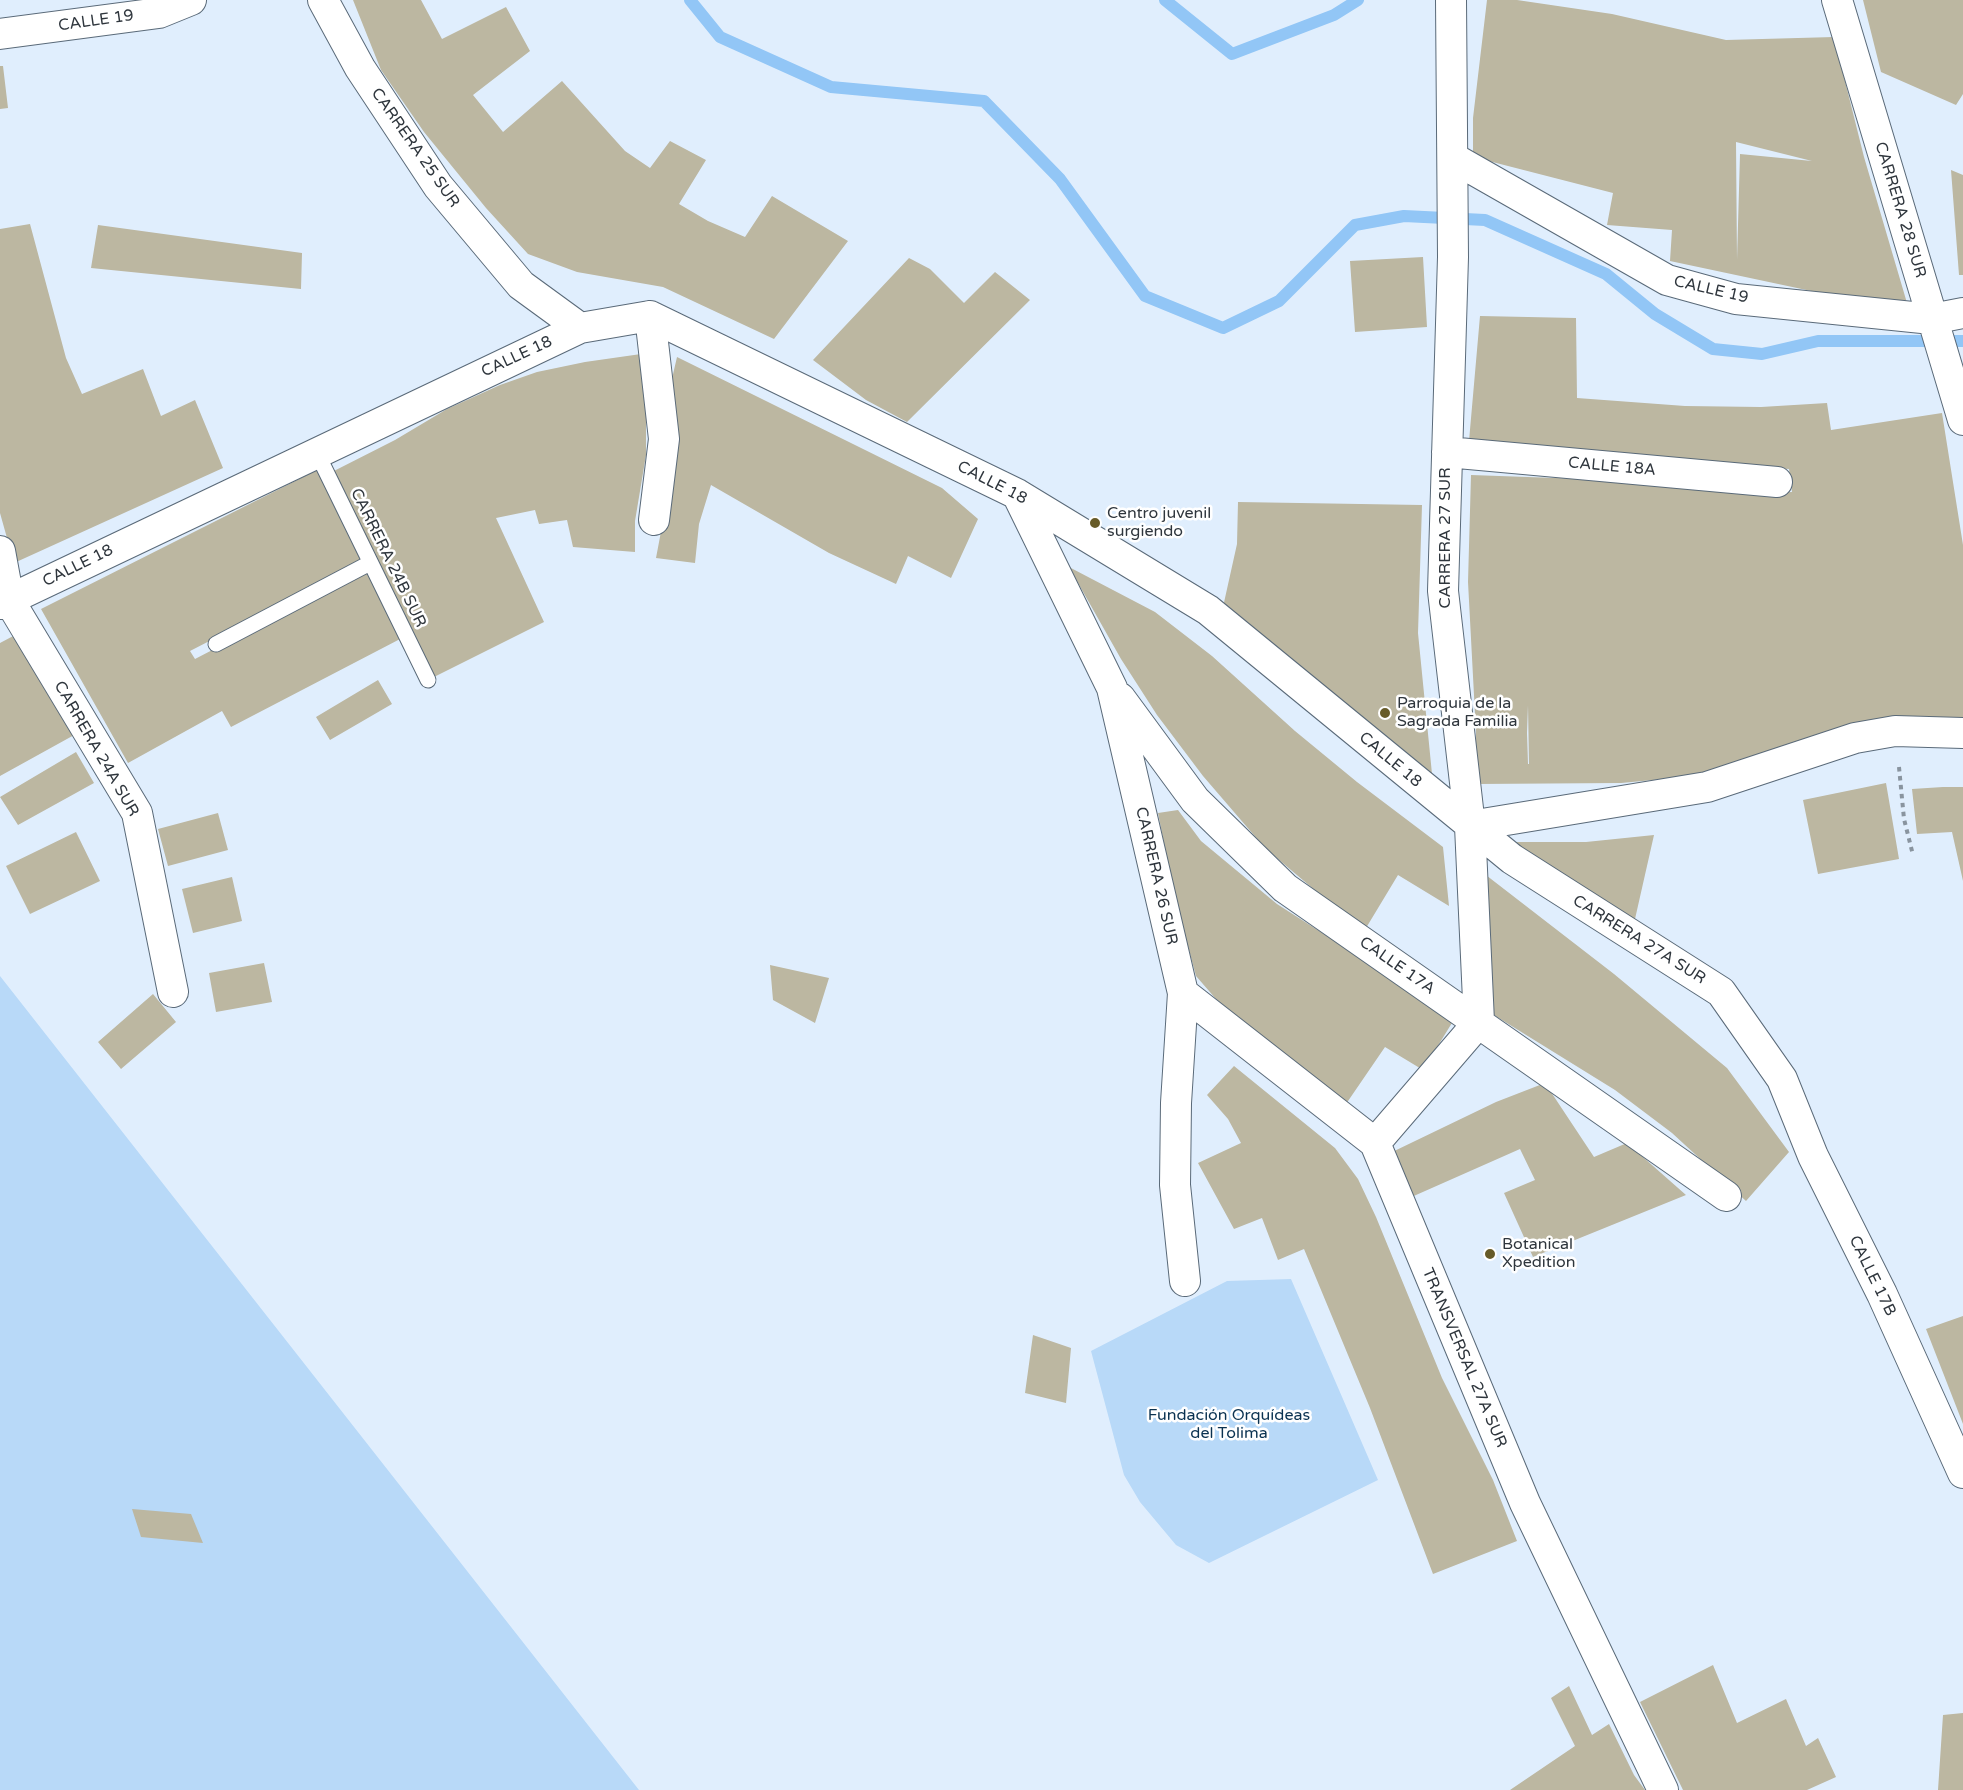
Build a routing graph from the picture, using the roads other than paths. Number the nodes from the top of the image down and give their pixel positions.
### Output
1 (190, 0) edge
2 (323, 0) edge
3 (1451, 0) edge
4 (1837, 0) edge
5 (0, 34) edge
6 (1453, 164) junction
7 (1963, 313) edge
8 (650, 316) junction
9 (1933, 321) junction
10 (580, 328) junction
11 (1963, 420) edge
12 (316, 451) junction
13 (1447, 452) junction
14 (1777, 482) dead end
15 (1017, 494) junction
16 (654, 520) dead end
17 (0, 551) edge
18 (370, 563) junction
19 (5, 602) edge
20 (216, 644) dead end
21 (428, 680) dead end
22 (1112, 688) junction
23 (1963, 733) edge
24 (1470, 826) junction
25 (173, 992) dead end
26 (1183, 993) junction
27 (1479, 1022) junction
28 (1782, 1079) joint
29 (1375, 1143) junction
30 (1726, 1196) dead end
31 (1185, 1281) dead end
32 (1963, 1473) edge
33 (1663, 1790) edge

1 - 5 street, CALLE 19
2 - 10 street, CARRERA 25 SUR
3 - 6 street, CARRERA 27 SUR
4 - 9 street, CARRERA 28 SUR
6 - 9 street, CALLE 19
6 - 13 street, CARRERA 27 SUR
7 - 9 street, CALLE 19
8 - 10 street, CALLE 18
8 - 15 street, CALLE 18
8 - 16 street
9 - 11 street, CARRERA 28 SUR
10 - 12 street, CALLE 18
12 - 18 lane, CARRERA 24B SUR
12 - 19 street, CALLE 18
13 - 14 street, CALLE 18A
13 - 24 street, CARRERA 27 SUR
15 - 22 street, CARRERA 26 SUR
15 - 24 street, CALLE 18
17 - 19 street, CARRERA 24A SUR
18 - 20 lane
18 - 21 lane, CARRERA 24B SUR
19 - 25 street, CARRERA 24A SUR
22 - 26 street, CARRERA 26 SUR
22 - 27 street, CALLE 17A
23 - 24 street
24 - 27 street, CARRERA 27 SUR
24 - 28 street, CARRERA 27A SUR
26 - 29 street, TRANSVERSAL 27A SUR
26 - 31 street, CARRERA 26 SUR
27 - 29 street
27 - 30 street, CALLE 17A
28 - 32 street, CALLE 17B
29 - 33 street, TRANSVERSAL 27A SUR

